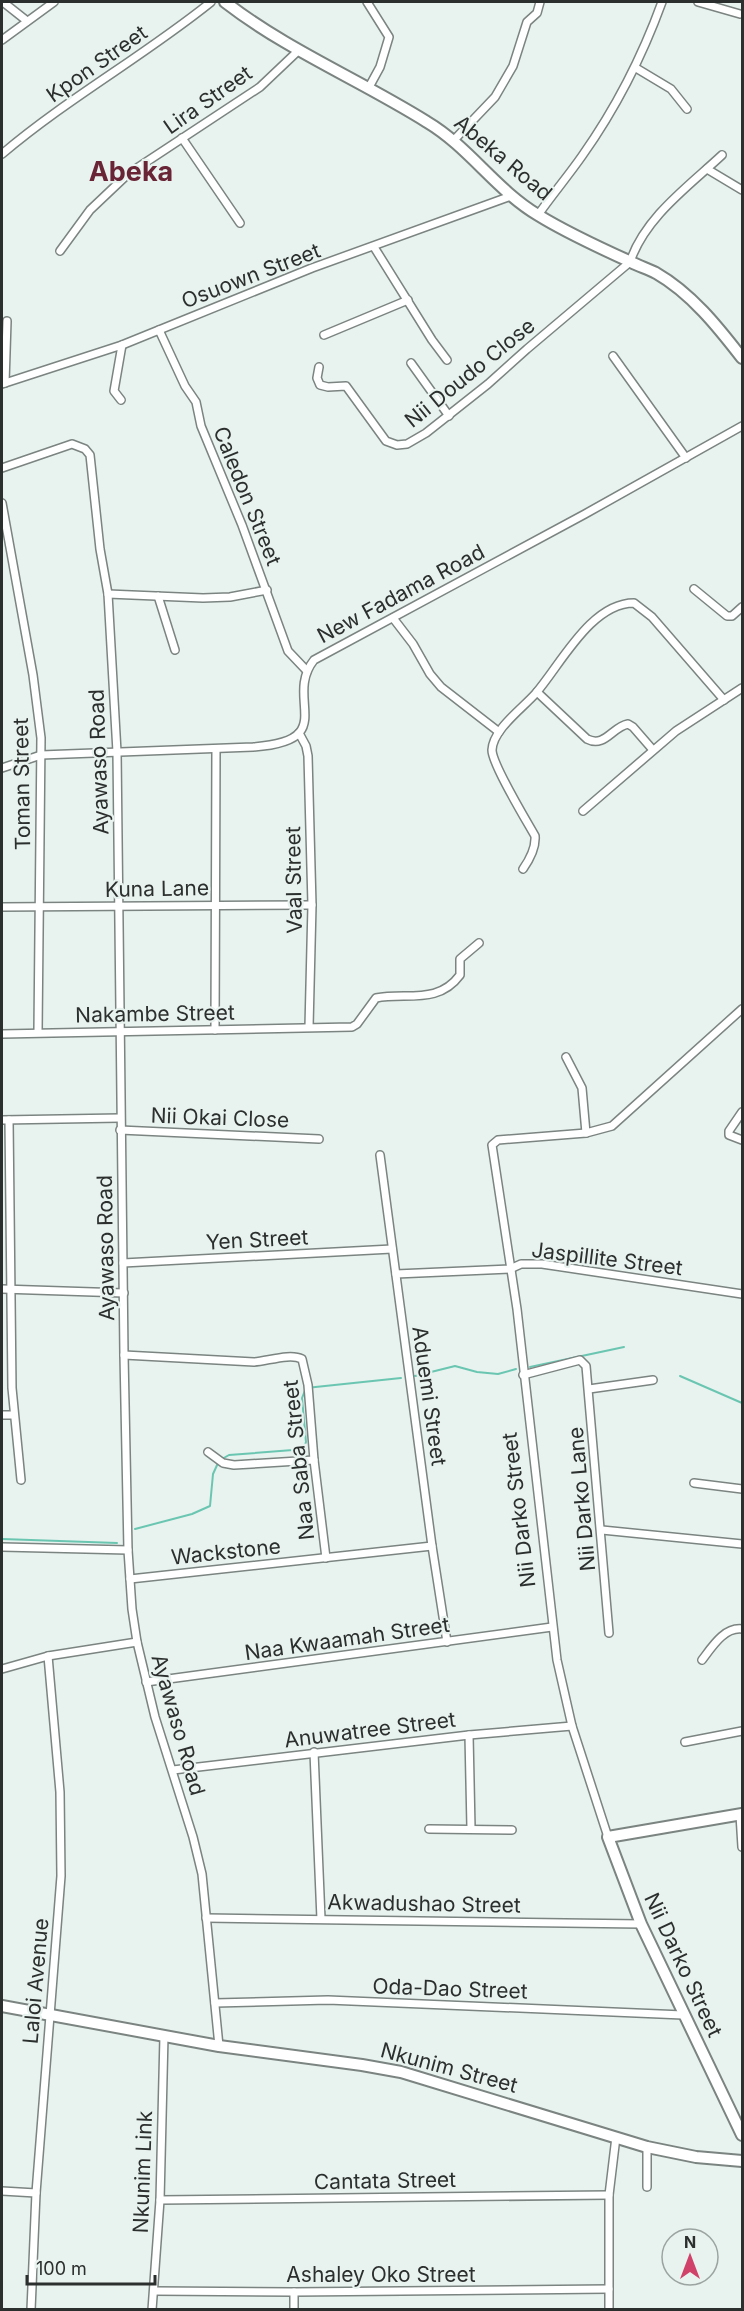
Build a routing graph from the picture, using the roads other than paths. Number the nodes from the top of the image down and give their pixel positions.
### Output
1 (3, 2) edge
2 (54, 2) edge
3 (211, 2) edge
4 (225, 2) edge
5 (367, 2) edge
6 (540, 2) edge
7 (662, 2) edge
8 (698, 2) edge
9 (740, 14) dead end
10 (27, 21) junction
11 (2, 40) edge
12 (299, 50) junction
13 (636, 68) junction
14 (368, 89) junction
15 (687, 109) dead end
16 (182, 138) junction
17 (454, 140) junction
18 (2, 154) edge
19 (722, 155) dead end
20 (707, 169) junction
21 (742, 190) edge
22 (511, 196) junction
23 (538, 215) junction
24 (240, 223) dead end
25 (374, 247) junction
26 (60, 251) dead end
27 (630, 262) junction
28 (408, 300) junction
29 (7, 321) dead end
30 (159, 330) junction
31 (324, 336) dead end
32 (122, 345) junction
33 (613, 356) dead end
34 (742, 358) edge
35 (447, 360) dead end
36 (411, 363) dead end
37 (319, 367) dead end
38 (3, 383) edge
39 (121, 400) dead end
40 (449, 416) junction
41 (742, 426) edge
42 (686, 458) junction
43 (2, 468) edge
44 (2, 503) edge
45 (694, 588) dead end
46 (267, 590) junction
47 (108, 594) junction
48 (158, 596) junction
49 (742, 607) edge
50 (393, 618) junction
51 (175, 650) dead end
52 (307, 671) junction
53 (742, 688) edge
54 (537, 692) junction
55 (724, 700) junction
56 (499, 732) junction
57 (299, 733) junction
58 (216, 749) junction
59 (652, 750) junction
60 (117, 752) junction
61 (41, 755) junction
62 (2, 768) edge
63 (583, 810) dead end
64 (523, 869) dead end
65 (215, 905) junction
66 (312, 905) junction
67 (119, 906) junction
68 (2, 907) edge
69 (39, 907) junction
70 (479, 943) dead end
71 (742, 1009) edge
72 (309, 1028) junction
73 (215, 1030) junction
74 (38, 1032) junction
75 (119, 1032) junction
76 (2, 1034) edge
77 (566, 1057) dead end
78 (742, 1112) edge
79 (120, 1118) junction
80 (5, 1120) edge
81 (120, 1130) junction
82 (586, 1132) junction
83 (319, 1139) dead end
84 (742, 1140) edge
85 (380, 1155) dead end
86 (392, 1249) junction
87 (123, 1263) junction
88 (510, 1269) junction
89 (396, 1274) junction
90 (2, 1289) edge
91 (11, 1289) junction
92 (124, 1293) junction
93 (742, 1294) edge
94 (2, 1335) edge
95 (11, 1336) junction
96 (124, 1355) junction
97 (523, 1373) junction
98 (653, 1380) dead end
99 (590, 1389) junction
100 (14, 1414) junction
101 (2, 1415) edge
102 (208, 1452) dead end
103 (314, 1460) junction
104 (21, 1479) dead end
105 (694, 1484) dead end
106 (742, 1489) edge
107 (602, 1530) junction
108 (742, 1544) edge
109 (432, 1546) junction
110 (2, 1547) edge
111 (128, 1550) junction
112 (326, 1558) junction
113 (130, 1579) junction
114 (552, 1627) junction
115 (742, 1629) edge
116 (609, 1633) dead end
117 (137, 1642) junction
118 (447, 1642) junction
119 (48, 1656) junction
120 (702, 1660) dead end
121 (2, 1669) edge
122 (146, 1682) junction
123 (572, 1726) junction
124 (742, 1731) edge
125 (469, 1735) junction
126 (685, 1742) dead end
127 (314, 1752) junction
128 (173, 1770) junction
129 (741, 1815) edge
130 (471, 1828) junction
131 (429, 1829) dead end
132 (512, 1830) dead end
133 (608, 1837) junction
134 (742, 1847) edge
135 (206, 1918) junction
136 (321, 1919) junction
137 (640, 1924) junction
138 (215, 2003) junction
139 (2, 2006) edge
140 (683, 2014) junction
141 (50, 2015) junction
142 (164, 2036) junction
143 (219, 2046) junction
144 (742, 2135) edge
145 (616, 2137) junction
146 (647, 2147) junction
147 (742, 2161) edge
148 (647, 2187) dead end
149 (2, 2191) edge
150 (36, 2193) junction
151 (609, 2195) junction
152 (160, 2200) junction
153 (609, 2289) junction
154 (154, 2290) junction
155 (294, 2292) junction
156 (31, 2310) edge
157 (152, 2310) edge
158 (294, 2310) edge
159 (609, 2310) edge

1 - 10 street
2 - 10 street
3 - 18 street, Kpon Street
4 - 12 street, Abeka Road
5 - 14 street
6 - 17 street
7 - 13 street
8 - 9 street
10 - 11 street
12 - 14 street, Abeka Road
12 - 16 street, Lira Street
13 - 15 street
13 - 23 street
14 - 17 street, Abeka Road
16 - 24 street
16 - 26 street, Lira Street
17 - 22 street, Abeka Road
19 - 20 street
20 - 21 street
20 - 27 street
22 - 23 street, Abeka Road
22 - 25 street, Osuown Street
23 - 27 street, Abeka Road
25 - 28 street
25 - 30 street, Osuown Street
27 - 34 street, Abeka Road
27 - 40 street, Nii Doudo Close
28 - 31 street
28 - 35 street
29 - 38 street
30 - 32 street, Osuown Street
30 - 46 street, Caledon Street
32 - 38 street, Osuown Street
32 - 39 street
33 - 42 street
36 - 40 street
37 - 40 street, Nii Doudo Close
41 - 42 street, New Fadama Road
42 - 50 street, New Fadama Road
43 - 47 street, Ayawaso Road
44 - 61 street, Toman Street
45 - 49 street
46 - 48 street
46 - 52 street, Caledon Street
47 - 48 street
47 - 60 street, Ayawaso Road
48 - 51 street
50 - 52 street, New Fadama Road
50 - 56 street
52 - 57 street, New Fadama Road
53 - 55 street
54 - 55 street
54 - 56 street
54 - 59 street
55 - 59 street
56 - 64 street
57 - 58 street
57 - 66 street, Vaal Street
58 - 60 street
58 - 65 street
59 - 63 street
60 - 61 street
60 - 67 street, Ayawaso Road
61 - 62 street
61 - 69 street, Toman Street
65 - 66 street, Kuna Lane
65 - 67 street, Kuna Lane
65 - 73 street
66 - 72 street, Vaal Street
67 - 69 street, Kuna Lane
67 - 75 street, Ayawaso Road
68 - 69 street, Kuna Lane
69 - 74 street, Toman Street
70 - 72 street, Nakambe Street
71 - 82 street, Nii Darko Street
72 - 73 street, Nakambe Street
73 - 75 street, Nakambe Street
74 - 75 street, Nakambe Street
74 - 76 street, Nakambe Street
75 - 79 street, Ayawaso Road
77 - 82 street
78 - 84 street
79 - 80 street
79 - 81 street, Ayawaso Road
80 - 91 street
81 - 83 street, Nii Okai Close
81 - 87 street, Ayawaso Road
82 - 88 street, Nii Darko Street
85 - 86 street, Aduemi Street
86 - 87 street, Yen Street
86 - 89 street, Aduemi Street
87 - 92 street, Ayawaso Road
88 - 89 street, Jaspillite Street
88 - 93 street, Jaspillite Street
88 - 97 street, Nii Darko Street
89 - 109 street, Aduemi Street
90 - 91 street
91 - 92 street
91 - 95 street
92 - 96 street, Ayawaso Road
94 - 95 street
95 - 100 street
96 - 103 street, Naa Saba Street
96 - 111 street, Ayawaso Road
97 - 99 street, Nii Darko Lane
97 - 114 street, Nii Darko Street
98 - 99 street
99 - 107 street, Nii Darko Lane
100 - 101 street
100 - 104 street
102 - 103 street
103 - 112 street, Naa Saba Street
105 - 106 street
107 - 108 street
107 - 116 street, Nii Darko Lane
109 - 112 street, Wackstone
109 - 118 street, Aduemi Street
110 - 111 street
111 - 113 street, Ayawaso Road
112 - 113 street, Wackstone
113 - 117 street, Ayawaso Road
114 - 118 street, Naa Kwaamah Street
114 - 123 street, Nii Darko Street
115 - 120 street
117 - 119 street
117 - 122 street, Ayawaso Road
118 - 122 street, Naa Kwaamah Street
119 - 121 street
119 - 141 street, Laloi Avenue
122 - 128 street, Ayawaso Road
123 - 125 street, Anuwatree Street
123 - 133 street, Nii Darko Street
124 - 126 street
125 - 127 street, Anuwatree Street
125 - 130 street
127 - 128 street, Anuwatree Street
127 - 136 street
128 - 135 street, Ayawaso Road
129 - 133 street
129 - 134 street
130 - 131 street
130 - 132 street
133 - 137 street, Nii Darko Street
135 - 136 street, Akwadushao Street
135 - 138 street, Ayawaso Road
136 - 137 street, Akwadushao Street
137 - 140 street, Nii Darko Street
138 - 140 street, Oda-Dao Street
138 - 143 street, Ayawaso Road
139 - 141 street, Nkunim Street
140 - 144 street, Nii Darko Street
141 - 142 street, Nkunim Street
141 - 150 street, Laloi Avenue
142 - 143 street, Nkunim Street
142 - 152 street, Nkunim Link
143 - 145 street, Nkunim Street
145 - 146 street, Nkunim Street
145 - 151 street
146 - 147 street, Nkunim Street
146 - 148 street
149 - 150 street
150 - 156 street, Laloi Avenue
151 - 152 street, Cantata Street
151 - 153 street
152 - 154 street, Nkunim Link
153 - 155 street, Ashaley Oko Street
153 - 159 street
154 - 155 street, Ashaley Oko Street
154 - 157 street, Nkunim Link
155 - 158 street

